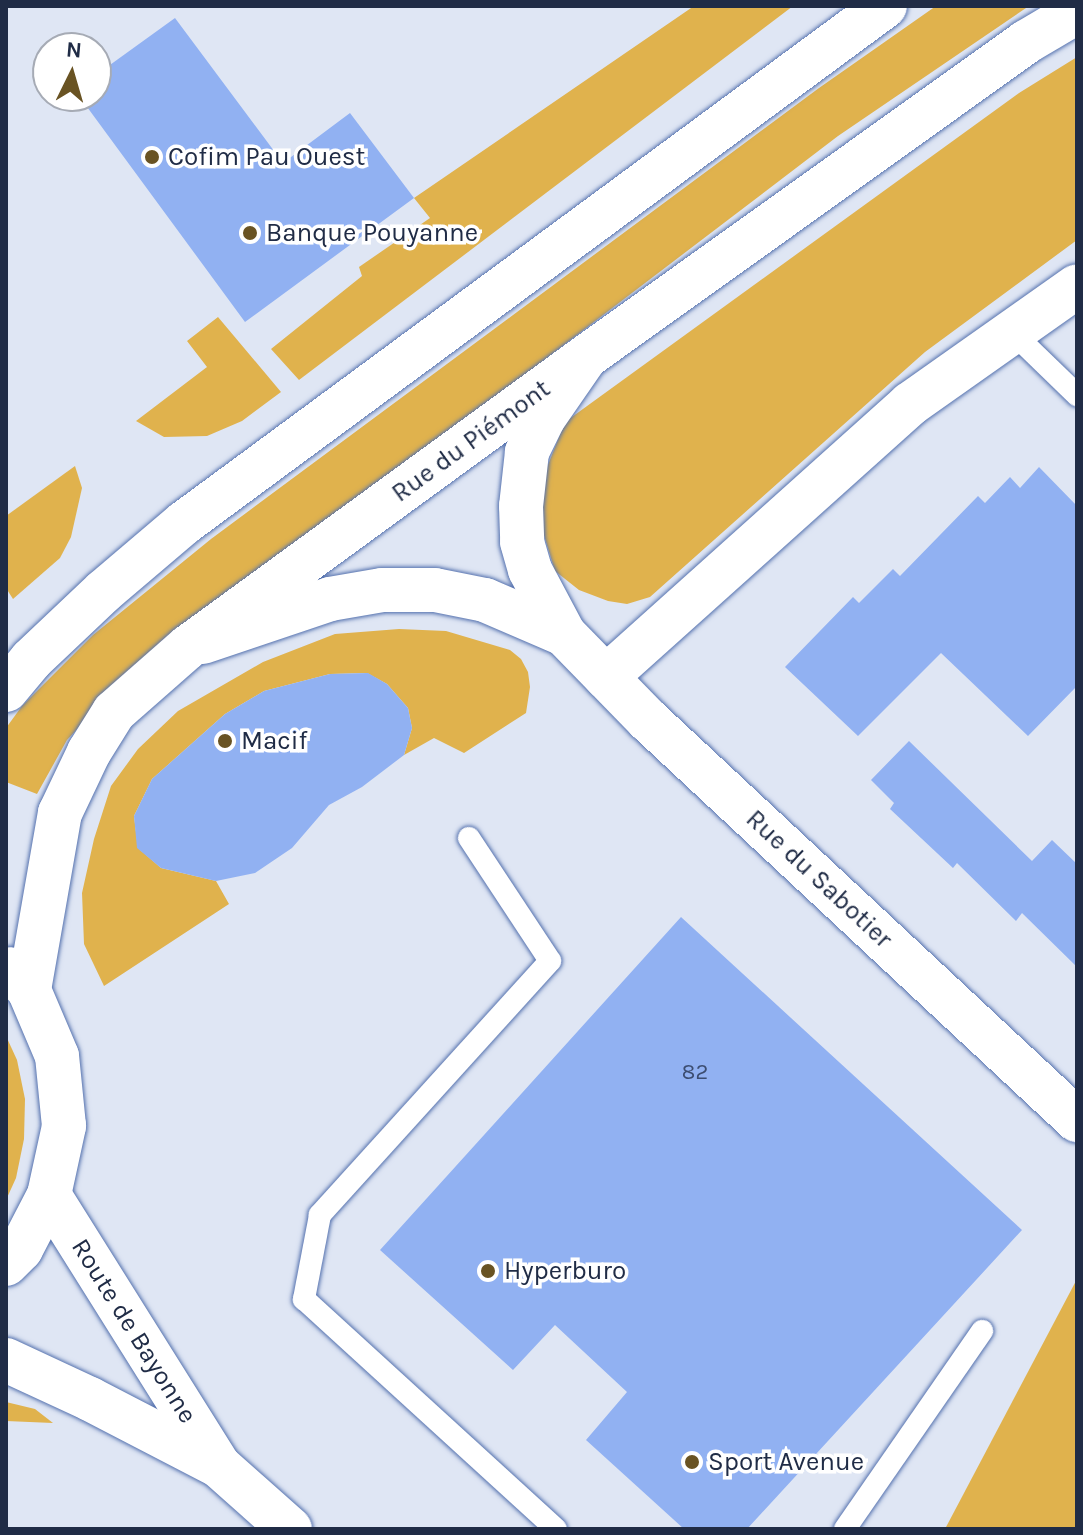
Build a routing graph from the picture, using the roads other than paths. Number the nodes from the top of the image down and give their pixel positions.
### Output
1 (885, 6) edge
2 (1077, 12) edge
3 (1077, 286) edge
4 (1012, 332) junction
5 (587, 356) junction
6 (1077, 395) edge
7 (564, 634) junction
8 (188, 647) junction
9 (606, 677) junction
10 (6, 690) edge
11 (469, 838) dead end
12 (17, 977) edge
13 (1077, 1120) edge
14 (49, 1195) junction
15 (6, 1264) edge
16 (982, 1331) dead end
17 (6, 1360) edge
18 (219, 1466) junction
19 (290, 1529) edge
20 (556, 1529) edge
21 (845, 1529) edge

1 - 10 main road
2 - 5 main road, Rue du Piémont
3 - 4 main road
4 - 6 lane
4 - 9 main road
5 - 7 main road, Rue du Sabotier
5 - 8 main road, Rue du Piémont
7 - 8 main road, Rue du Sabotier
7 - 9 main road, Rue du Sabotier
8 - 12 main road, Rue du Piémont
9 - 13 main road, Rue du Sabotier
11 - 20 lane
12 - 14 main road
14 - 15 main road
14 - 18 main road, Route de Bayonne
16 - 21 lane
17 - 18 main road, Route de Bayonne
18 - 19 main road, Route de Bayonne

